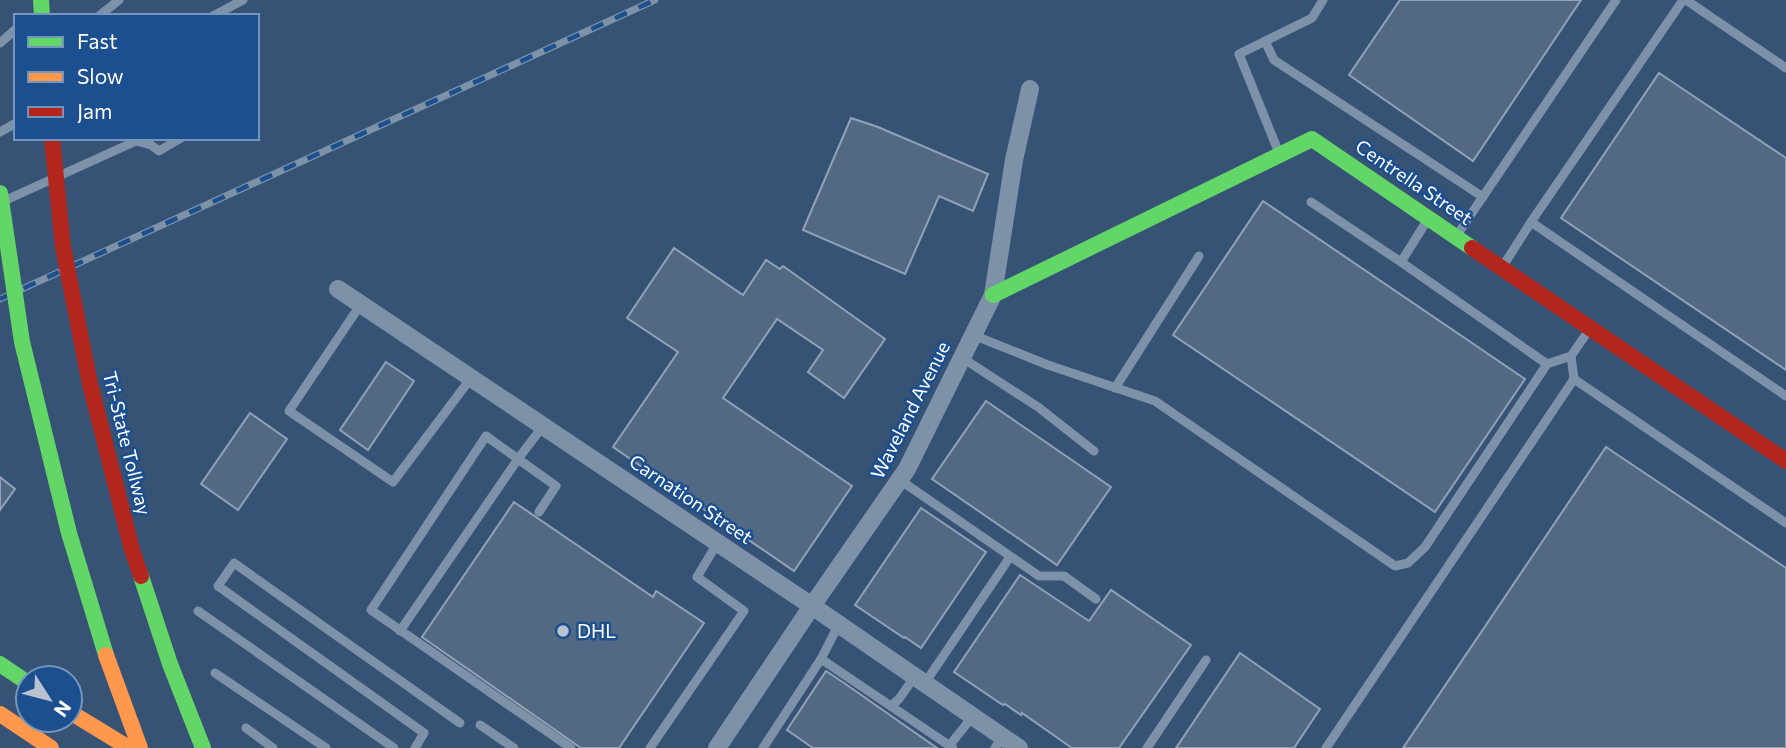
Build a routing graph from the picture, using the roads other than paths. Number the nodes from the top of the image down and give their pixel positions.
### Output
1 (47, 0) edge
2 (119, 0) edge
3 (243, 0) edge
4 (1323, 0) edge
5 (1616, 0) edge
6 (1685, 0) edge
7 (32, 14) edge
8 (102, 14) edge
9 (217, 14) edge
10 (14, 31) edge
11 (1265, 41) junction
12 (0, 43) edge
13 (1786, 68) edge
14 (1030, 89) dead end
15 (52, 140) edge
16 (135, 140) edge
17 (178, 140) edge
18 (1279, 155) junction
19 (0, 193) edge
20 (1483, 197) junction
21 (1311, 202) dead end
22 (0, 203) edge
23 (1429, 218) junction
24 (1531, 222) junction
25 (1457, 236) junction
26 (1199, 256) dead end
27 (1401, 262) junction
28 (1502, 267) junction
29 (338, 289) dead end
30 (993, 295) junction
31 (361, 304) junction
32 (1590, 329) junction
33 (973, 335) junction
34 (1571, 356) junction
35 (961, 357) junction
36 (1548, 365) junction
37 (471, 378) junction
38 (1574, 379) junction
39 (1115, 388) junction
40 (1786, 396) edge
41 (543, 426) junction
42 (1094, 451) dead end
43 (518, 459) junction
44 (1786, 461) edge
45 (900, 480) junction
46 (539, 512) dead end
47 (1786, 523) edge
48 (718, 542) junction
49 (1010, 557) junction
50 (1096, 599) dead end
51 (812, 606) junction
52 (198, 611) dead end
53 (839, 624) junction
54 (401, 631) junction
55 (821, 659) junction
56 (1206, 660) dead end
57 (215, 673) dead end
58 (920, 680) junction
59 (891, 706) junction
60 (0, 714) edge
61 (974, 716) junction
62 (84, 720) edge
63 (460, 723) dead end
64 (480, 725) dead end
65 (246, 728) dead end
66 (999, 742) edge
67 (951, 747) edge
68 (51, 748) edge
69 (130, 748) edge
70 (140, 748) edge
71 (203, 748) edge
72 (273, 748) edge
73 (326, 748) edge
74 (394, 748) edge
75 (415, 748) edge
76 (514, 748) edge
77 (571, 748) edge
78 (650, 748) edge
79 (717, 748) edge
80 (763, 748) edge
81 (1019, 748) edge
82 (1147, 748) edge
83 (1326, 748) edge

1 - 7 lane
2 - 8 lane
3 - 9 lane
4 - 11 lane
5 - 20 lane
6 - 13 lane
6 - 24 lane
10 - 12 lane
11 - 18 lane
11 - 20 lane
14 - 30 street, Waveland Avenue
15 - 71 main road, Tri-State Tollway, bridge
16 - 17 lane
16 - 22 lane
18 - 23 main road, Centrella Street
18 - 30 main road, Centrella Street
19 - 70 main road, bridge
20 - 25 lane
21 - 27 lane
23 - 25 main road, Centrella Street
23 - 27 lane
24 - 28 lane
24 - 40 lane
25 - 28 main road, Centrella Street
26 - 39 lane
27 - 36 lane
28 - 32 main road, Centrella Street
29 - 31 street, Carnation Street
30 - 33 street, Waveland Avenue
31 - 37 street, Carnation Street
31 - 37 lane
32 - 34 lane
32 - 44 main road, Centrella Street
33 - 35 street, Waveland Avenue
33 - 39 lane
34 - 36 lane
34 - 38 lane
35 - 42 lane
35 - 45 street, Waveland Avenue
36 - 39 lane
37 - 41 street, Carnation Street
38 - 47 lane
38 - 83 lane
41 - 43 lane
41 - 48 street, Carnation Street
43 - 46 lane
43 - 54 lane
43 - 54 lane
45 - 49 lane
45 - 51 street, Waveland Avenue
48 - 51 street, Carnation Street
48 - 78 lane
49 - 50 lane
49 - 58 lane
51 - 53 street, Carnation Street
51 - 79 street, Waveland Avenue
52 - 74 lane
53 - 55 lane
53 - 58 street, Carnation Street
54 - 77 lane
55 - 59 lane
55 - 80 lane
56 - 82 lane
57 - 73 lane
58 - 59 lane
58 - 61 street, Carnation Street
59 - 67 lane
60 - 68 main road
61 - 66 street, Carnation Street
61 - 67 lane
62 - 69 main road
63 - 75 lane
64 - 76 lane
65 - 72 lane
66 - 81 street, Carnation Street

